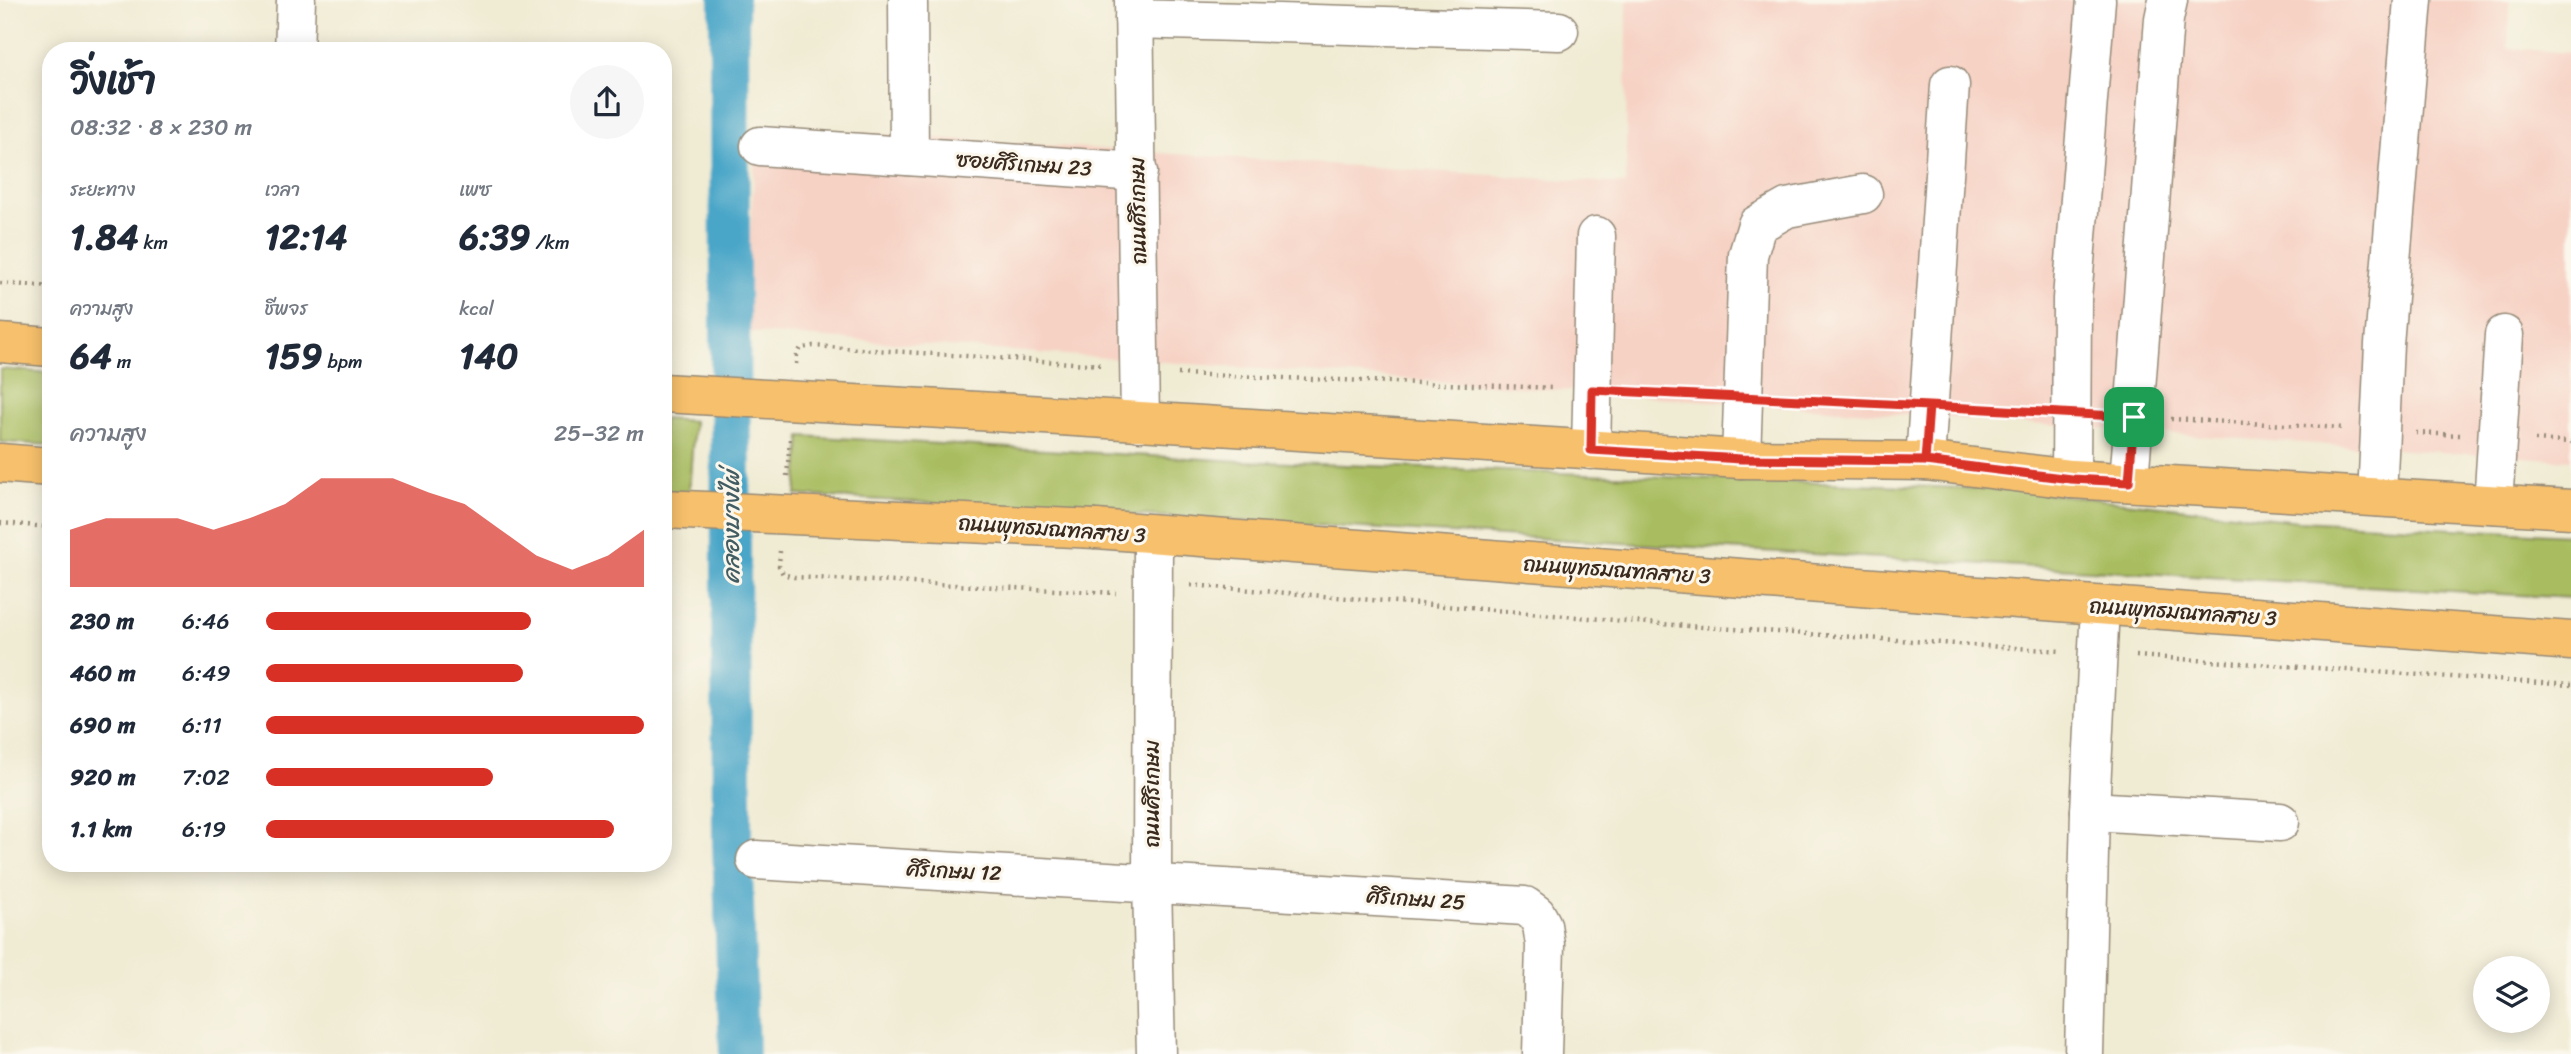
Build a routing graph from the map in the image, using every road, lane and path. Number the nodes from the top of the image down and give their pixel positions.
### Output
1 (296, 0) edge
2 (908, 0) edge
3 (2096, 0) edge
4 (2168, 0) edge
5 (2413, 0) edge
6 (1134, 9) edge
7 (1559, 31) dead end
8 (294, 42) edge
9 (1950, 85) dead end
10 (760, 146) dead end
11 (909, 156) junction
12 (1138, 172) junction
13 (1863, 194) dead end
14 (1596, 236) dead end
15 (0, 283) edge
16 (42, 286) edge
17 (2504, 335) dead end
18 (0, 343) edge
19 (42, 346) edge
20 (1141, 367) junction
21 (795, 373) dead end
22 (1192, 373) dead end
23 (1592, 390) junction
24 (672, 394) edge
25 (1743, 397) junction
26 (1929, 406) junction
27 (2071, 414) junction
28 (2134, 417) junction
29 (1140, 422) junction
30 (791, 428) dead end
31 (2380, 430) junction
32 (2497, 438) junction
33 (2571, 442) edge
34 (1591, 450) junction
35 (1741, 459) junction
36 (1925, 461) junction
37 (0, 463) edge
38 (42, 466) edge
39 (2071, 479) junction
40 (2129, 482) junction
41 (786, 484) dead end
42 (2377, 497) junction
43 (2493, 504) junction
44 (672, 509) edge
45 (2571, 509) edge
46 (0, 523) edge
47 (42, 526) edge
48 (1153, 535) junction
49 (781, 539) dead end
50 (1221, 588) dead end
51 (1152, 594) junction
52 (2100, 606) junction
53 (2571, 641) edge
54 (2097, 653) junction
55 (2571, 685) edge
56 (2090, 811) junction
57 (2280, 822) dead end
58 (756, 860) dead end
59 (1152, 883) junction
60 (1156, 1054) edge
61 (1542, 1054) edge
62 (2084, 1054) edge

1 - 8 street
2 - 11 street
3 - 27 street
4 - 28 street
5 - 31 street
6 - 7 street
6 - 12 street, ถนนศิริเกษม
9 - 26 street
10 - 11 street, ซอยศิริเกษม 23
11 - 12 street, ซอยศิริเกษม 23
12 - 20 street, ถนนศิริเกษม
13 - 25 street
14 - 23 street
15 - 16 path
17 - 32 street
18 - 19 main road
20 - 21 path
20 - 29 street, ถนนศิริเกษม
22 - 23 path
23 - 25 path
23 - 34 street
24 - 29 main road, bridge
25 - 26 path
25 - 35 street
26 - 27 path
26 - 36 street
27 - 39 street
28 - 31 path
28 - 40 street
29 - 34 main road
30 - 41 path
31 - 32 path
31 - 42 street
32 - 33 path
32 - 43 street
34 - 35 main road
35 - 36 main road
36 - 39 main road
37 - 38 main road
39 - 40 main road
40 - 42 main road
42 - 43 main road
43 - 45 main road
44 - 48 main road, ถนนพุทธมณฑลสาย 3, bridge
46 - 47 path
48 - 51 street, ถนนศิริเกษม
48 - 52 main road, ถนนพุทธมณฑลสาย 3
49 - 51 path
50 - 54 path
51 - 59 street, ถนนศิริเกษม
52 - 53 main road, ถนนพุทธมณฑลสาย 3
52 - 54 street
54 - 55 path
54 - 56 street
56 - 57 street
56 - 62 street
58 - 59 street, ศิริเกษม 12
59 - 60 street, ถนนศิริเกษม
59 - 61 street, ศิริเกษม 25

